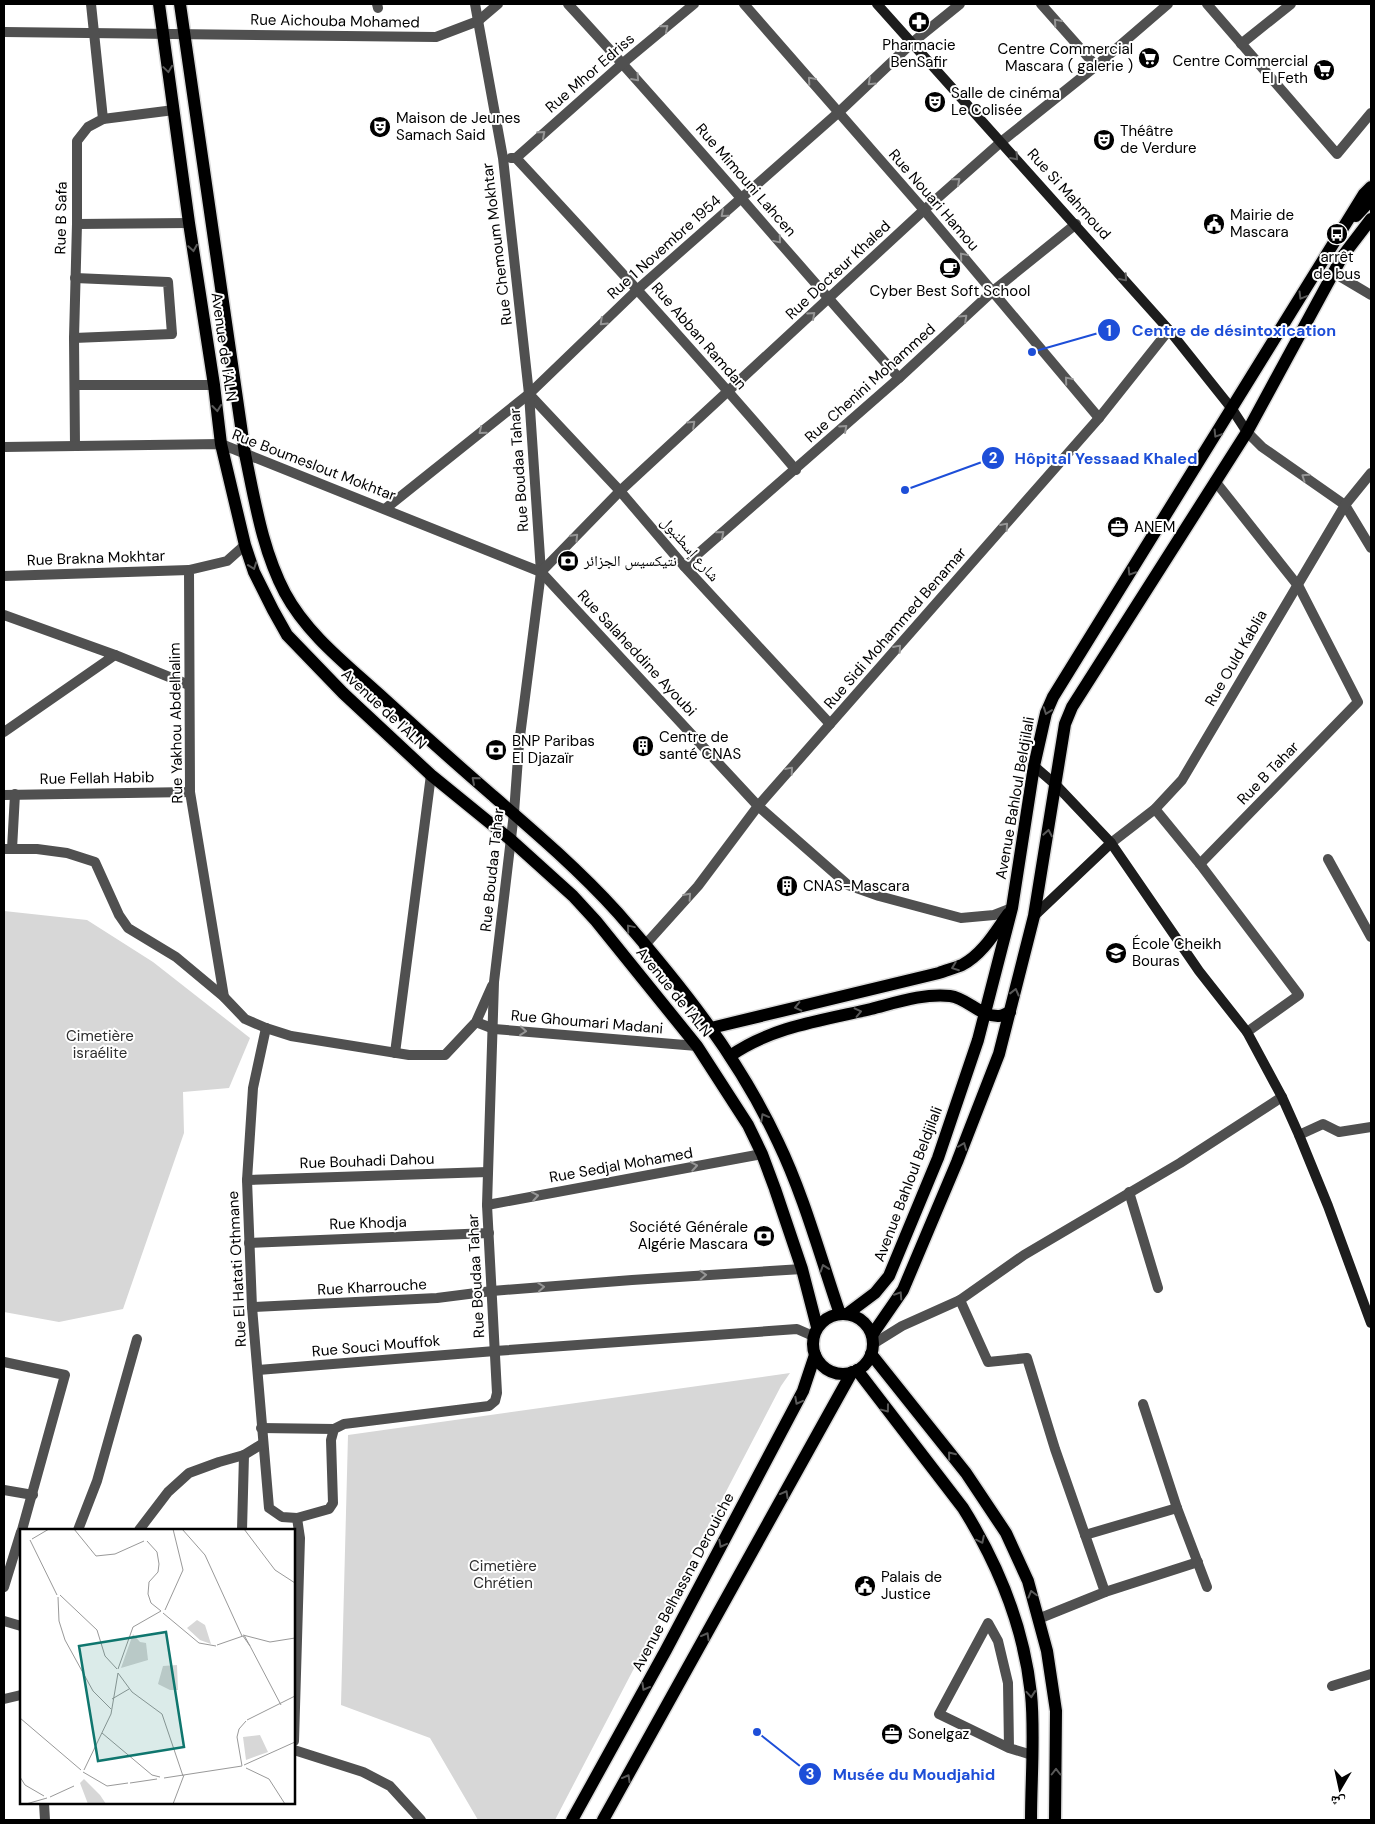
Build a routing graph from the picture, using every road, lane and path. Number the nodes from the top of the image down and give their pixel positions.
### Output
1 (91, 4) edge
2 (160, 4) edge
3 (180, 4) edge
4 (475, 4) edge
5 (498, 4) edge
6 (568, 4) edge
7 (694, 4) edge
8 (744, 4) edge
9 (877, 4) edge
10 (960, 4) edge
11 (1041, 4) edge
12 (1168, 4) edge
13 (1207, 4) edge
14 (1291, 4) edge
15 (478, 21) junction
16 (4, 32) edge
17 (95, 33) junction
18 (164, 34) junction
19 (184, 34) junction
20 (913, 42) junction
21 (1241, 44) junction
22 (623, 63) junction
23 (1096, 66) junction
24 (174, 110) junction
25 (838, 112) junction
26 (1371, 113) edge
27 (103, 119) junction
28 (1001, 142) junction
29 (502, 158) junction
30 (516, 158) junction
31 (1371, 187) edge
32 (742, 198) junction
33 (1371, 200) edge
34 (924, 210) junction
35 (1371, 219) edge
36 (189, 223) junction
37 (77, 224) junction
38 (1076, 224) junction
39 (1371, 230) edge
40 (1336, 239) junction
41 (1342, 257) junction
42 (1334, 273) junction
43 (75, 278) junction
44 (638, 289) junction
45 (993, 291) junction
46 (1371, 295) edge
47 (828, 299) junction
48 (1169, 330) junction
49 (74, 338) junction
50 (899, 378) junction
51 (75, 385) junction
52 (214, 385) junction
53 (728, 390) junction
54 (529, 394) junction
55 (1232, 409) junction
56 (1100, 418) junction
57 (1247, 432) junction
58 (221, 444) junction
59 (75, 446) junction
60 (4, 447) edge
61 (245, 454) junction
62 (796, 470) junction
63 (1371, 473) edge
64 (1215, 481) junction
65 (620, 491) junction
66 (1345, 505) junction
67 (385, 509) junction
68 (245, 545) junction
69 (1371, 548) edge
70 (684, 566) junction
71 (189, 570) junction
72 (541, 572) junction
73 (4, 576) edge
74 (1296, 584) junction
75 (4, 615) edge
76 (115, 655) junction
77 (189, 685) junction
78 (830, 724) junction
79 (4, 732) edge
80 (1034, 766) junction
81 (431, 775) junction
82 (1056, 785) junction
83 (190, 792) junction
84 (15, 794) junction
85 (4, 795) edge
86 (758, 806) junction
87 (1155, 809) junction
88 (514, 814) junction
89 (511, 840) junction
90 (1111, 844) junction
91 (8, 849) edge
92 (1328, 859) dead end
93 (1200, 864) junction
94 (1012, 908) junction
95 (1034, 916) junction
96 (1371, 937) edge
97 (644, 946) junction
98 (494, 982) junction
99 (224, 996) junction
100 (1010, 1012) junction
101 (985, 1013) junction
102 (476, 1022) junction
103 (266, 1028) junction
104 (711, 1028) junction
105 (494, 1029) junction
106 (1247, 1032) junction
107 (697, 1046) junction
108 (395, 1053) junction
109 (730, 1056) junction
110 (1282, 1097) junction
111 (1371, 1127) edge
112 (1299, 1135) junction
113 (762, 1154) junction
114 (488, 1172) junction
115 (247, 1180) junction
116 (1129, 1192) junction
117 (487, 1205) junction
118 (488, 1233) junction
119 (249, 1243) junction
120 (802, 1269) junction
121 (1158, 1288) dead end
122 (492, 1291) junction
123 (960, 1300) junction
124 (252, 1307) junction
125 (844, 1314) junction
126 (1371, 1323) edge
127 (815, 1331) junction
128 (137, 1339) dead end
129 (872, 1345) junction
130 (496, 1351) junction
131 (815, 1355) junction
132 (4, 1362) edge
133 (258, 1370) junction
134 (854, 1371) junction
135 (1143, 1404) dead end
136 (262, 1428) junction
137 (334, 1429) junction
138 (262, 1444) junction
139 (244, 1455) junction
140 (4, 1490) edge
141 (33, 1495) junction
142 (1178, 1508) junction
143 (296, 1518) junction
144 (23, 1529) edge
145 (78, 1529) edge
146 (141, 1529) edge
147 (242, 1529) edge
148 (1085, 1535) junction
149 (20, 1537) edge
150 (1198, 1562) junction
151 (1208, 1587) dead end
152 (4, 1588) edge
153 (1105, 1592) junction
154 (1038, 1619) junction
155 (4, 1621) edge
156 (20, 1626) edge
157 (1371, 1674) edge
158 (1332, 1686) dead end
159 (20, 1695) edge
160 (4, 1699) edge
161 (295, 1707) edge
162 (1009, 1748) junction
163 (295, 1750) edge
164 (1032, 1754) junction
165 (44, 1804) edge
166 (575, 1819) edge
167 (44, 1820) edge
168 (421, 1820) edge
169 (603, 1820) edge
170 (1031, 1820) edge
171 (1055, 1820) edge

1 - 17 street
2 - 18 main road, Avenue de l'ALN
3 - 19 main road, Avenue de l'ALN
4 - 15 street, Rue Chemoum Mokhtar
5 - 15 street, Rue Aichouba Mohamed
6 - 22 street, Rue Mimouni Lahcen
22 -> 7 street, Rue Mhor Edriss
25 -> 8 street, Rue Nouari Hamou
9 - 20 main road, Rue Si Mahmoud
10 - 20 street, Rue 1 Novembre 1954
23 -> 11 street
12 - 23 street, Rue Docteur Khaled
13 - 21 street
14 - 21 street
15 - 19 street, Rue Aichouba Mohamed
15 - 29 street, Rue Chemoum Mokhtar
16 - 17 street, Rue Aichouba Mohamed
17 - 18 street, Rue Aichouba Mohamed
17 - 27 street
18 - 19 street, Rue Aichouba Mohamed
18 -> 24 main road, Avenue de l'ALN
19 - 61 main road, Avenue de l'ALN
20 -> 25 street, Rue 1 Novembre 1954
20 - 28 main road, Rue Si Mahmoud
21 - 26 street
30 -> 22 street, Rue Mhor Edriss
22 -> 32 street, Rue Mimouni Lahcen
23 - 28 street, Rue Docteur Khaled
24 - 27 street
24 - 36 main road, Avenue de l'ALN
25 - 32 street, Rue 1 Novembre 1954
25 - 34 street, Rue Nouari Hamou
27 - 37 street, Rue B Safa
34 -> 28 street, Rue Docteur Khaled
28 -> 38 main road, Rue Si Mahmoud
29 - 30 street
29 - 54 street, Rue Chemoum Mokhtar
30 - 44 street, Rue Abban Ramdan
31 - 40 main road, Avenue Bahloul Beldjilali
32 -> 44 street, Rue 1 Novembre 1954
32 -> 47 street, Rue Mimouni Lahcen
33 - 40 main road, Avenue Bahloul Beldjilali
45 -> 34 street, Rue Nouari Hamou
34 - 47 street, Rue Docteur Khaled
35 - 41 main road
36 - 37 street
36 -> 52 main road, Avenue de l'ALN
37 - 43 street, Rue B Safa
38 - 45 street, Rue Chenini Mohammed
38 -> 48 main road, Rue Si Mahmoud
39 - 41 main road
40 -> 55 main road, Avenue Bahloul Beldjilali
41 - 42 main road
42 - 46 street
42 - 57 main road
43 - 49 street, Rue B Safa
43 - 49 street
44 - 53 street, Rue Abban Ramdan
44 -> 54 street, Rue 1 Novembre 1954
50 -> 45 street, Rue Chenini Mohammed
56 -> 45 street, Rue Nouari Hamou
47 - 50 street, Rue Mimouni Lahcen
53 -> 47 street, Rue Docteur Khaled
48 - 55 main road, Rue Si Mahmoud
48 - 56 street, Rue Sidi Mohammed Benamar
49 - 51 street, Rue B Safa
62 -> 50 street, Rue Chenini Mohammed
51 - 52 street
51 - 59 street, Rue B Safa
52 -> 58 main road, Avenue de l'ALN
53 - 62 street, Rue Abban Ramdan
65 -> 53 street, Rue Docteur Khaled
54 - 65 street, شارع إسطنبول
54 -> 67 street, Rue 1 Novembre 1954
54 - 72 street, Rue Boudaa Tahar
55 - 57 main road, Rue Si Mahmoud
55 -> 80 main road, Avenue Bahloul Beldjilali
78 -> 56 street, Rue Sidi Mohammed Benamar
57 - 64 main road
66 -> 57 street
58 - 59 street, Rue Boumeslout Mokhtar
58 - 61 street, Rue Boumeslout Mokhtar
58 - 68 main road, Avenue de l'ALN
59 - 60 street, Rue Boumeslout Mokhtar
61 - 67 street, Rue Boumeslout Mokhtar
88 -> 61 main road, Avenue de l'ALN
70 -> 62 street, Rue Chenini Mohammed
63 - 66 street, Rue Ould Kablia
64 - 74 street
64 - 82 main road
65 - 70 street, شارع إسطنبول
72 -> 65 street, Rue Docteur Khaled
66 - 69 street
66 - 74 street, Rue Ould Kablia
67 - 72 street, Rue Boumeslout Mokhtar
68 - 71 street
68 -> 81 main road, Avenue de l'ALN
70 - 78 street, شارع إسطنبول
71 - 73 street, Rue Brakna Mokhtar
71 - 77 street, Rue Yakhou Abdelhalim
72 - 86 street, Rue Salaheddine Ayoubi
72 - 88 street, Rue Boudaa Tahar
74 - 87 street, Rue Ould Kablia
74 - 93 street, Rue B Tahar
75 - 76 street
76 - 77 street
76 - 79 street
77 - 83 street, Rue Yakhou Abdelhalim
86 -> 78 street, Rue Sidi Mohammed Benamar
80 - 82 main road
80 - 94 main road, Avenue Bahloul Beldjilali
81 - 89 main road, Avenue de l'ALN
81 - 108 street
82 - 90 main road
95 -> 82 main road
83 - 84 street, Rue Fellah Habib
83 - 99 street, Rue Yakhou Abdelhalim
84 - 85 street, Rue Fellah Habib
84 - 91 street
86 - 94 street, Rue Salaheddine Ayoubi
97 -> 86 street, Rue Sidi Mohammed Benamar
87 - 90 street, Rue Ould Kablia
87 - 93 street
88 - 89 street, Rue Boudaa Tahar
97 -> 88 main road, Avenue de l'ALN
89 - 98 street, Rue Boudaa Tahar
89 - 107 main road, Avenue de l'ALN
90 - 95 main road
90 - 106 main road
91 - 99 street
92 - 96 street
93 - 106 street
94 - 101 main road, Avenue Bahloul Beldjilali
94 -> 104 main road
100 -> 95 main road
97 - 104 main road, Avenue de l'ALN
98 - 102 street
98 - 105 street, Rue Boudaa Tahar
99 - 103 street
100 - 101 main road
129 -> 100 main road
109 -> 101 main road
101 - 125 main road, Avenue Bahloul Beldjilali
102 - 105 street, Rue Ghoumari Madani
102 - 108 street
103 - 108 street
103 - 115 street, Rue El Hatati Othmane
104 - 109 main road, Avenue de l'ALN
105 -> 107 street, Rue Ghoumari Madani
105 - 114 street, Rue Boudaa Tahar
106 - 110 main road
107 - 113 main road, Avenue de l'ALN
125 -> 109 main road, Avenue de l'ALN
110 - 112 main road
110 - 116 street
111 - 112 street
112 - 126 main road
117 -> 113 street, Rue Sedjal Mohamed
113 - 120 main road, Avenue de l'ALN
114 - 115 street, Rue Bouhadi Dahou
114 - 117 street, Rue Boudaa Tahar
115 - 119 street, Rue El Hatati Othmane
116 - 121 street
116 - 123 street
117 - 118 street, Rue Boudaa Tahar
118 - 119 street, Rue Khodja
118 - 122 street, Rue Boudaa Tahar
119 - 124 street, Rue El Hatati Othmane
122 -> 120 street, Rue Kharrouche
120 - 127 main road, Avenue de l'ALN
122 - 124 street, Rue Kharrouche
122 - 130 street, Rue Boudaa Tahar
123 - 129 street
123 - 148 street
124 - 133 street, Rue El Hatati Othmane
125 - 127 main road
125 - 129 main road
127 - 130 street, Rue Souci Mouffok
127 - 131 main road
128 - 145 street
129 - 134 main road
154 -> 129 main road
130 - 133 street, Rue Souci Mouffok
130 - 137 street, Rue Boudaa Tahar
131 - 134 main road
131 -> 166 main road, Avenue Belhassna Derouiche
132 - 141 street
133 - 136 street, Rue El Hatati Othmane
134 -> 164 main road
169 -> 134 main road
135 - 142 street
136 - 137 street, Rue Boudaa Tahar
136 - 138 street, Rue El Hatati Othmane
137 - 143 street
138 - 139 street
138 - 143 street, Rue El Hatati Othmane
139 - 146 street
139 - 147 street
140 - 141 street
141 - 144 street
142 - 148 street
142 - 150 street
143 - 161 street
148 - 153 street
149 - 152 street
150 - 151 street
150 - 153 street
153 - 154 street
171 -> 154 main road
155 - 156 street
157 - 158 street
159 - 160 street
162 - 162 street
162 - 164 street
163 - 168 street
164 - 170 main road
165 - 167 street

